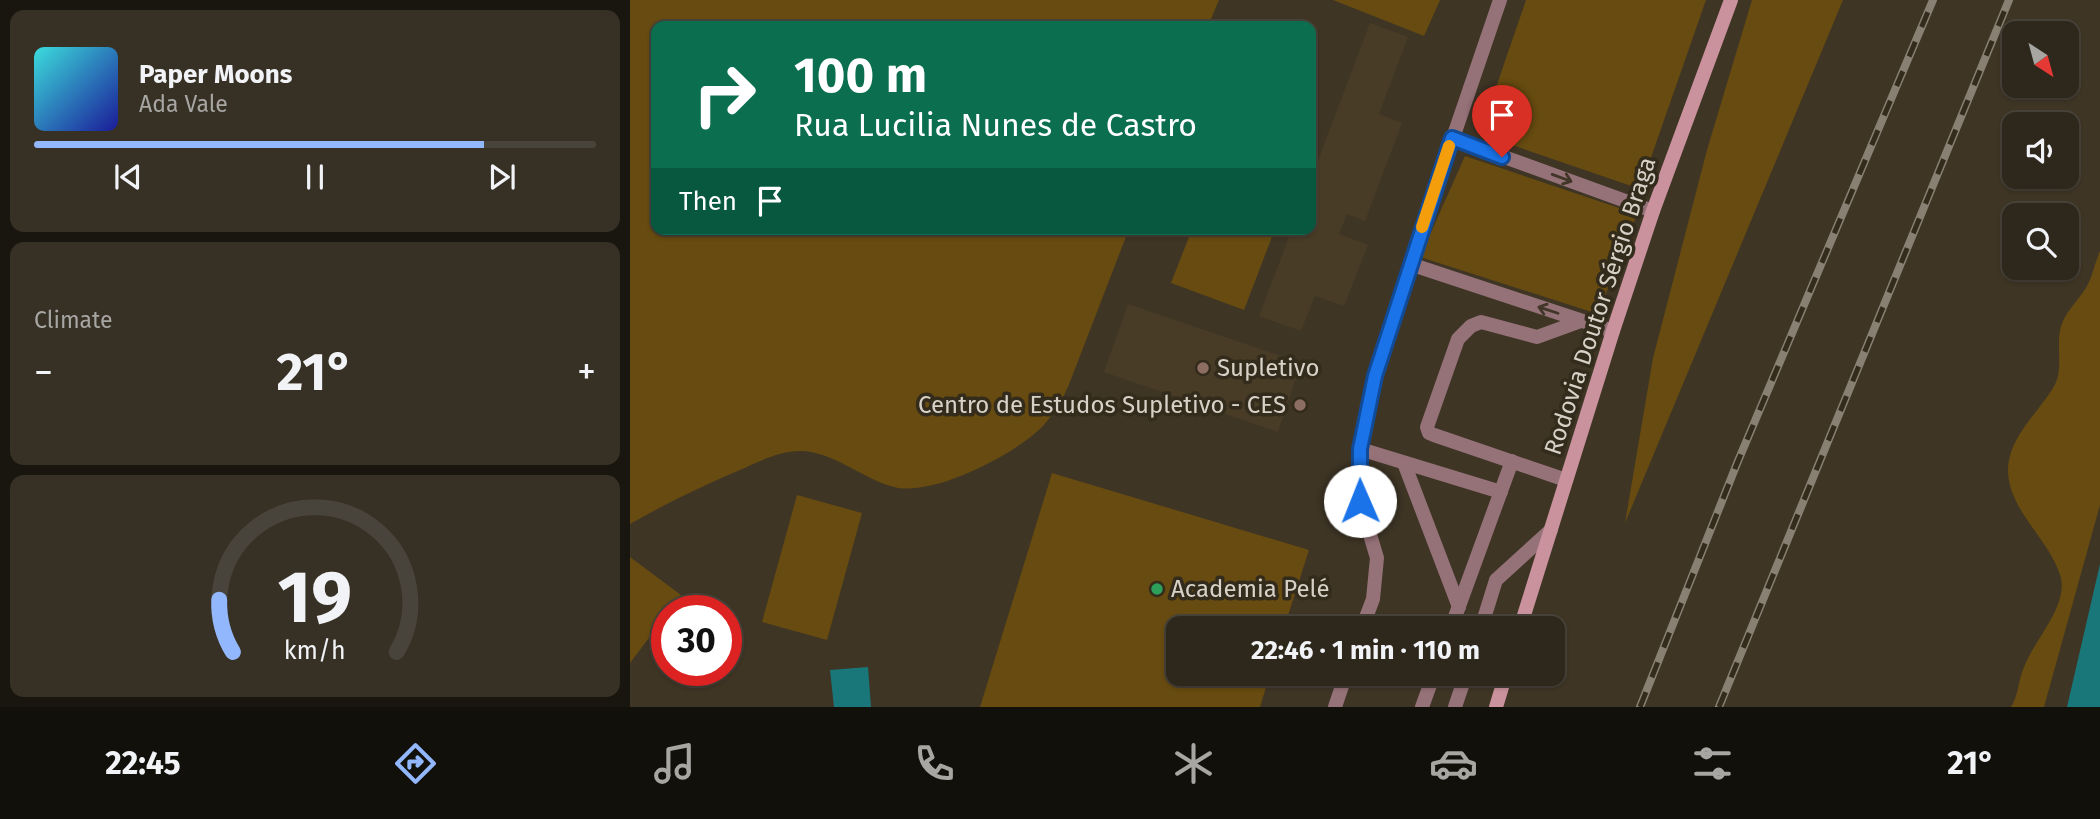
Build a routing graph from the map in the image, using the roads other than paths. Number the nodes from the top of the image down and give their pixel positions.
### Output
1 (1500, 0) edge
2 (1731, 0) edge
3 (1452, 138) junction
4 (1653, 211) junction
5 (1410, 264) junction
6 (1581, 321) junction
7 (1613, 331) junction
8 (1360, 449) junction
9 (1512, 461) junction
10 (1404, 463) junction
11 (1566, 480) junction
12 (1500, 492) junction
13 (1551, 530) junction
14 (1459, 607) junction
15 (1367, 616) edge
16 (1456, 616) edge
17 (1485, 616) edge
18 (1524, 616) edge
19 (1342, 686) edge
20 (1430, 686) edge
21 (1462, 686) edge
22 (1502, 686) edge
23 (1335, 707) edge
24 (1422, 707) edge
25 (1455, 707) edge
26 (1496, 707) edge

1 - 3 street
2 - 4 main road, Rodovia Doutor Sérgio Braga
3 -> 4 street
3 - 5 street
4 - 7 main road, Rodovia Doutor Sérgio Braga
6 -> 5 street
5 - 8 street
6 - 7 street
6 - 9 street
7 - 11 main road, Rodovia Doutor Sérgio Braga
8 - 10 street
8 - 15 street
9 - 11 street
9 - 12 street
10 - 12 street
10 - 14 street
11 - 13 main road, Rodovia Doutor Sérgio Braga
12 - 14 street
13 - 17 street
13 - 18 main road, Rodovia Doutor Sérgio Braga
14 - 16 street
19 - 23 street
20 - 24 street
21 - 25 street
22 - 26 main road

